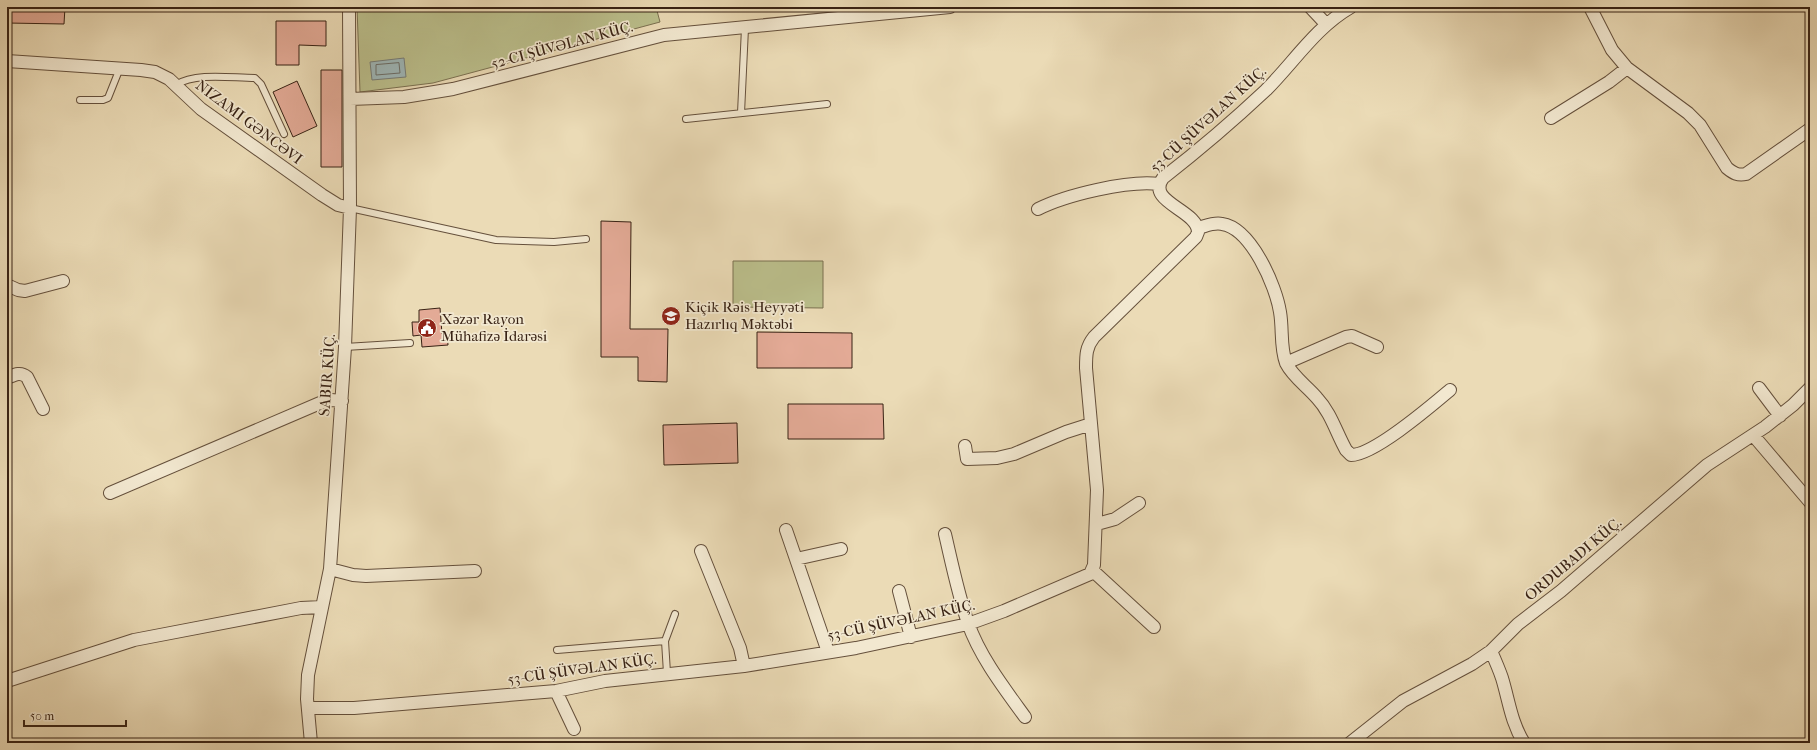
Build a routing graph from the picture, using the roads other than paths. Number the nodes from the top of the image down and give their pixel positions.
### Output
1 (349, 7) edge
2 (950, 7) edge
3 (1310, 7) edge
4 (1351, 7) edge
5 (1590, 7) edge
6 (1326, 24) junction
7 (744, 28) junction
8 (7, 61) edge
9 (120, 68) junction
10 (1627, 68) junction
11 (175, 85) junction
12 (350, 99) junction
13 (80, 100) dead end
14 (827, 104) dead end
15 (741, 113) junction
16 (1551, 118) dead end
17 (686, 119) dead end
18 (1810, 129) edge
19 (284, 134) dead end
20 (1158, 184) junction
21 (350, 208) junction
22 (1038, 209) dead end
23 (1198, 228) junction
24 (586, 239) dead end
25 (63, 281) dead end
26 (7, 285) edge
27 (410, 343) dead end
28 (346, 347) junction
29 (1377, 347) dead end
30 (1286, 363) junction
31 (7, 378) edge
32 (1759, 388) dead end
33 (1810, 388) edge
34 (1450, 390) dead end
35 (342, 401) junction
36 (43, 409) dead end
37 (1780, 416) junction
38 (1091, 424) junction
39 (1753, 435) junction
40 (965, 446) dead end
41 (110, 493) dead end
42 (1810, 502) edge
43 (1139, 503) dead end
44 (1097, 524) junction
45 (786, 530) dead end
46 (945, 534) dead end
47 (841, 549) dead end
48 (701, 551) dead end
49 (796, 559) junction
50 (330, 569) junction
51 (1092, 570) junction
52 (475, 572) dead end
53 (898, 591) dead end
54 (322, 607) junction
55 (675, 614) dead end
56 (968, 624) junction
57 (1154, 627) dead end
58 (911, 637) junction
59 (665, 641) junction
60 (557, 650) dead end
61 (1491, 651) junction
62 (828, 652) junction
63 (744, 666) junction
64 (667, 673) junction
65 (7, 681) edge
66 (556, 691) junction
67 (308, 708) junction
68 (1025, 718) dead end
69 (574, 729) dead end
70 (311, 743) edge
71 (1350, 743) edge
72 (1524, 743) edge

1 - 12 street, SABIR KÜÇ.
2 - 7 street, 52-CI ŞÜVƏLAN KÜÇ.
3 - 6 street
4 - 6 street, 53-CÜ ŞÜVƏLAN KÜÇ.
5 - 10 street
6 - 20 street, 53-CÜ ŞÜVƏLAN KÜÇ.
7 - 12 street, 52-CI ŞÜVƏLAN KÜÇ.
7 - 15 lane
8 - 9 street, NIZAMI GƏNCƏVI
9 - 11 street, NIZAMI GƏNCƏVI
9 - 13 lane
10 - 16 street
10 - 18 street
11 - 19 lane
11 - 21 street, NIZAMI GƏNCƏVI
12 - 21 street, SABIR KÜÇ.
14 - 15 lane
15 - 17 lane
20 - 22 street
20 - 23 street, 53-CÜ ŞÜVƏLAN KÜÇ.
21 - 24 lane
21 - 28 street, SABIR KÜÇ.
23 - 30 street
23 - 38 street
25 - 26 street
27 - 28 lane
28 - 35 street, SABIR KÜÇ.
29 - 30 street
30 - 34 street
31 - 36 street
32 - 37 street
33 - 37 street, ORDUBADI KÜÇ.
35 - 41 street
35 - 50 street, SABIR KÜÇ.
37 - 39 street, ORDUBADI KÜÇ.
38 - 40 street
38 - 44 street
39 - 42 street
39 - 61 street, ORDUBADI KÜÇ.
43 - 44 street
44 - 51 street
45 - 49 street
46 - 56 street
47 - 49 street
48 - 63 street
49 - 62 street
50 - 52 street
50 - 54 street, SABIR KÜÇ.
51 - 56 street, 53-CÜ ŞÜVƏLAN KÜÇ.
51 - 57 street
53 - 58 street
54 - 65 street
54 - 67 street, SABIR KÜÇ.
55 - 59 lane
56 - 58 street, 53-CÜ ŞÜVƏLAN KÜÇ.
56 - 68 street
58 - 62 street, 53-CÜ ŞÜVƏLAN KÜÇ.
59 - 60 lane
59 - 64 lane
61 - 71 street, ORDUBADI KÜÇ.
61 - 72 street
62 - 63 street, 53-CÜ ŞÜVƏLAN KÜÇ.
63 - 64 street, 53-CÜ ŞÜVƏLAN KÜÇ.
64 - 66 street, 53-CÜ ŞÜVƏLAN KÜÇ.
66 - 67 street, 53-CÜ ŞÜVƏLAN KÜÇ.
66 - 69 street
67 - 70 street, SABIR KÜÇ.

